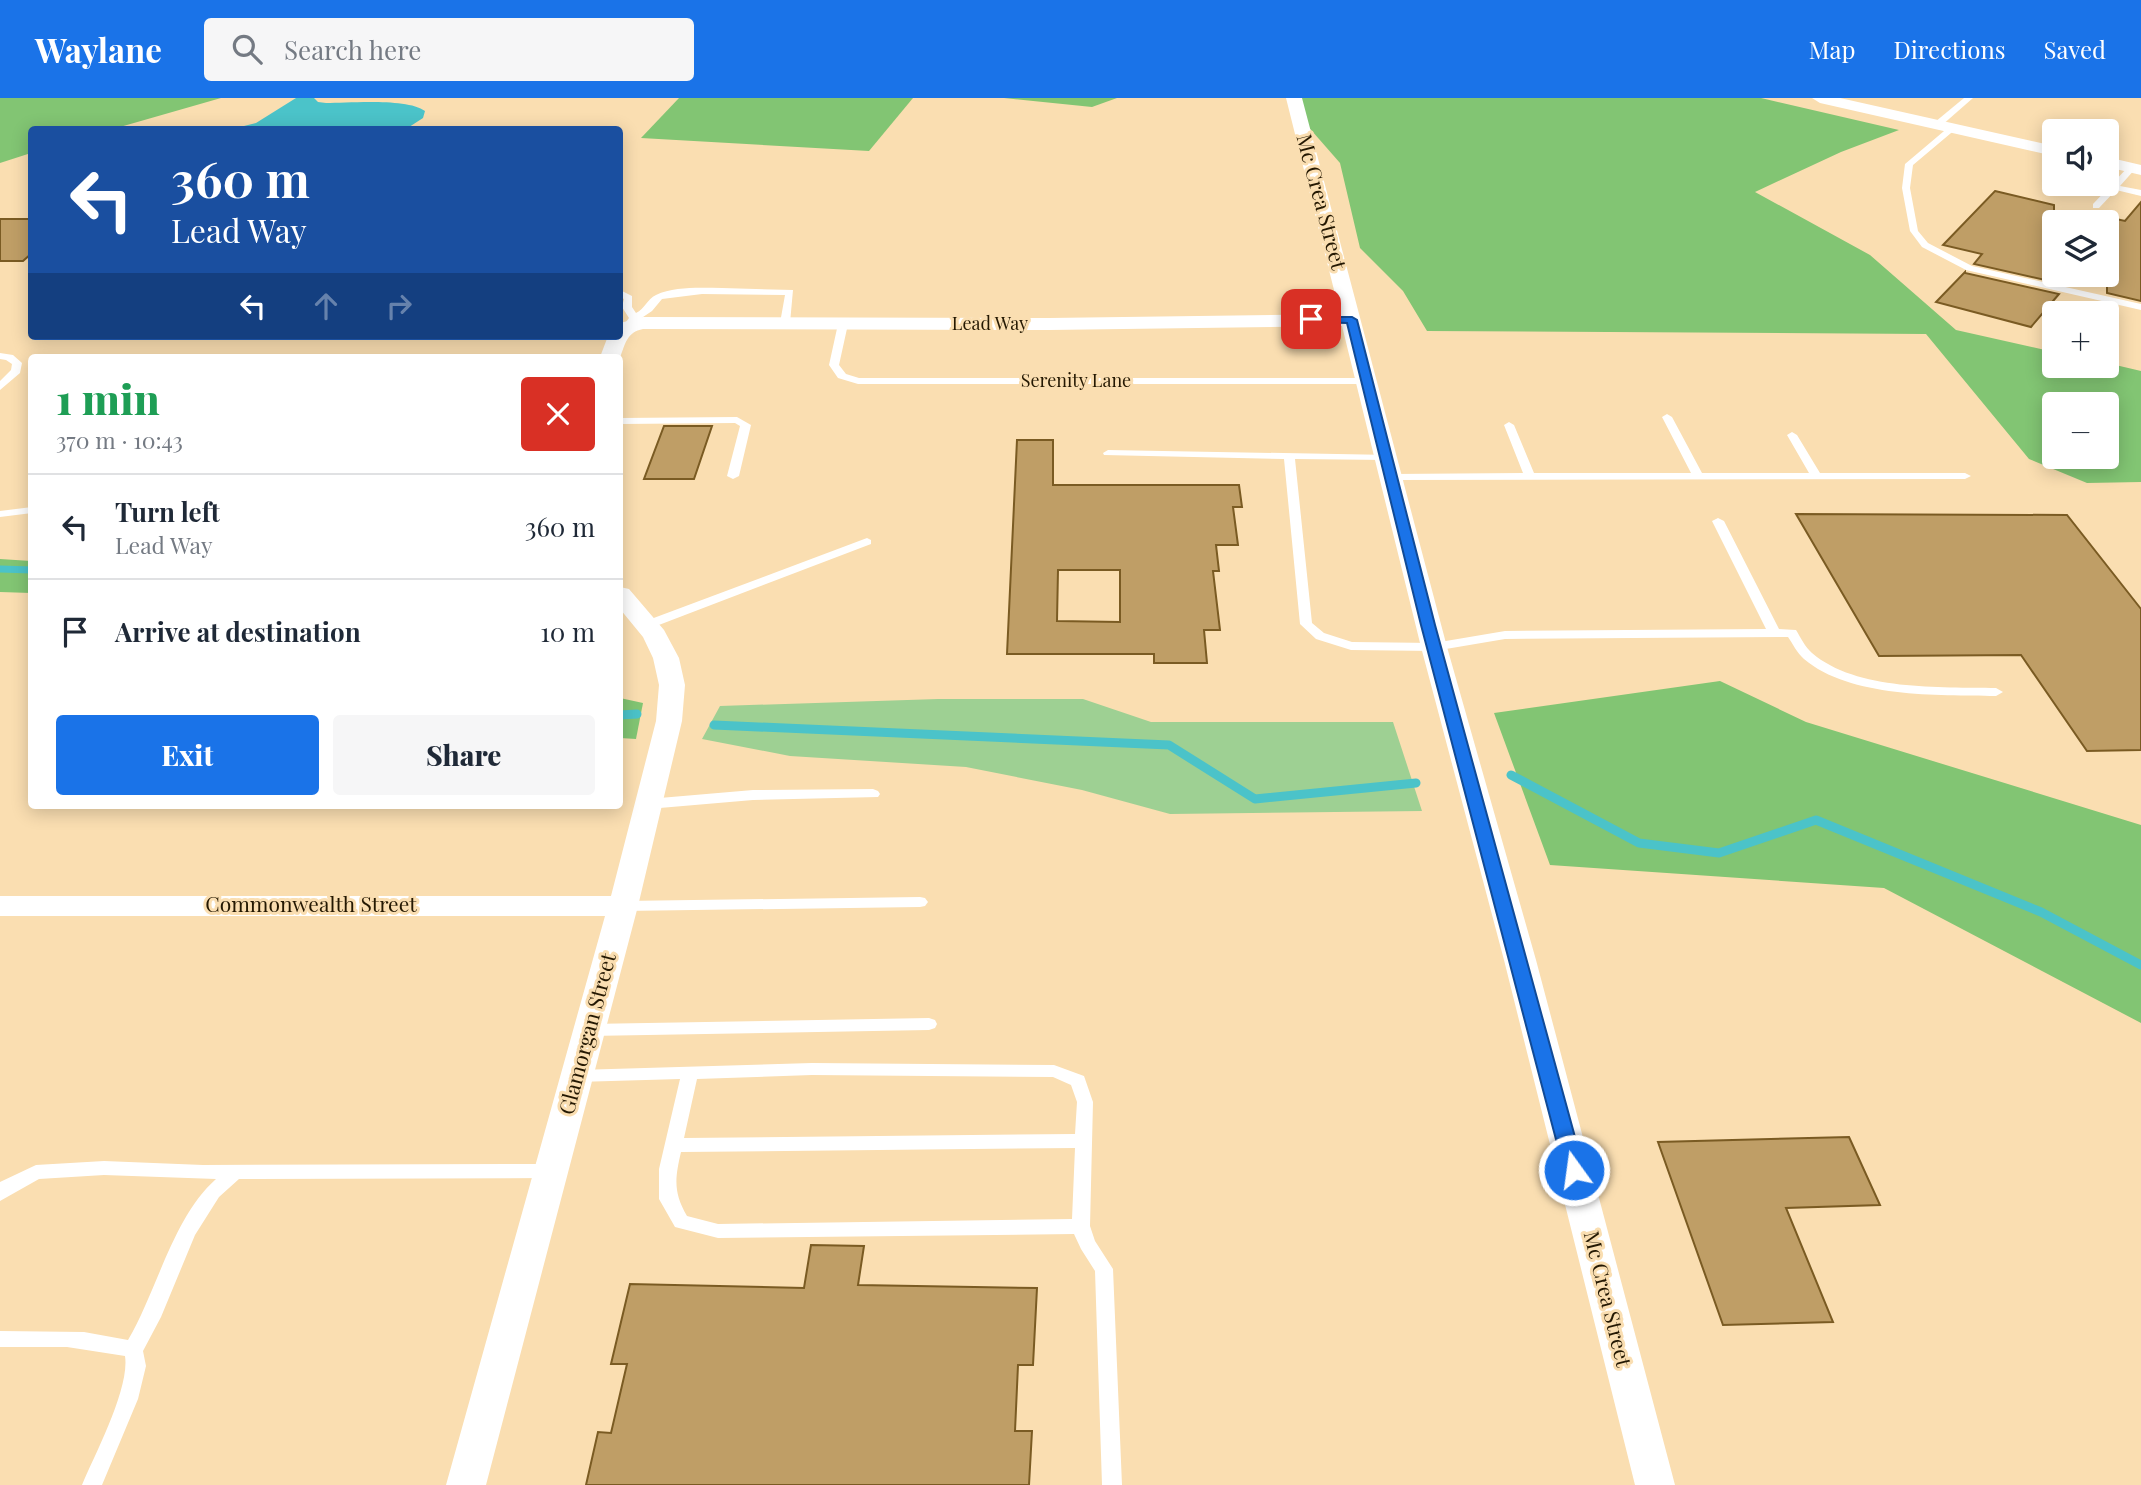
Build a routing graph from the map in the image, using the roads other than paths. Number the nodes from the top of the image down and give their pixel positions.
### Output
1 (1294, 98) edge
2 (1820, 98) edge
3 (1969, 98) edge
4 (1945, 126) junction
5 (2042, 147) edge
6 (2119, 165) edge
7 (2137, 169) edge
8 (2119, 183) edge
9 (2119, 188) edge
10 (2141, 193) edge
11 (2105, 196) edge
12 (2096, 205) dead end
13 (623, 295) edge
14 (2141, 307) edge
15 (1352, 320) junction
16 (785, 323) junction
17 (843, 324) junction
18 (624, 328) edge
19 (0, 356) edge
20 (1368, 382) junction
21 (0, 387) edge
22 (1667, 417) dead end
23 (623, 421) edge
24 (1509, 425) dead end
25 (1792, 435) dead end
26 (1108, 453) dead end
27 (1289, 455) junction
28 (1390, 467) junction
29 (733, 476) dead end
30 (1965, 476) dead end
31 (1530, 477) junction
32 (1817, 477) junction
33 (1699, 478) junction
34 (28, 510) edge
35 (0, 514) edge
36 (1718, 521) dead end
37 (867, 542) dead end
38 (623, 597) edge
39 (647, 625) junction
40 (1775, 634) junction
41 (1434, 647) junction
42 (1996, 691) dead end
43 (873, 794) dead end
44 (649, 804) junction
45 (920, 902) dead end
46 (0, 906) edge
47 (623, 906) junction
48 (929, 1024) dead end
49 (589, 1030) junction
50 (690, 1073) junction
51 (577, 1076) junction
52 (1083, 1141) junction
53 (673, 1145) junction
54 (552, 1171) junction
55 (235, 1172) junction
56 (0, 1194) edge
57 (1081, 1226) junction
58 (0, 1339) edge
59 (134, 1350) junction
60 (92, 1485) edge
61 (466, 1485) edge
62 (1112, 1485) edge
63 (1655, 1485) edge

1 - 15 street, Mc Crea Street
2 - 4 street
3 - 4 lane
4 - 5 street
4 - 14 lane
6 - 7 street
7 - 8 lane
9 - 10 lane
11 - 12 lane
13 - 18 lane
15 - 17 street, Lead Way
15 - 20 street, Mc Crea Street
16 - 17 street, Lead Way
16 - 18 street, Lead Way
16 - 18 lane
17 - 20 lane, Serenity Lane
19 - 21 lane
20 - 28 street, Mc Crea Street
22 - 33 lane
23 - 29 lane
24 - 31 lane
25 - 32 lane
26 - 27 lane
27 - 28 lane
27 - 41 lane
28 - 31 lane
28 - 41 street, Mc Crea Street
30 - 32 lane
31 - 33 lane
32 - 33 lane
34 - 35 lane
36 - 40 lane
37 - 39 lane
38 - 39 street, Glamorgan Street
39 - 44 street, Glamorgan Street
40 - 41 lane
40 - 42 lane
41 - 63 street, Mc Crea Street
43 - 44 lane
44 - 47 street, Glamorgan Street
45 - 47 lane
46 - 47 street, Commonwealth Street
47 - 49 street, Glamorgan Street
48 - 49 lane
49 - 51 street, Glamorgan Street
50 - 51 lane
50 - 52 lane
50 - 53 lane
51 - 54 street, Glamorgan Street
52 - 53 lane
52 - 57 lane
53 - 57 lane
54 - 55 lane
54 - 61 street, Glamorgan Street
55 - 56 lane
55 - 59 lane
57 - 62 lane
58 - 59 lane
59 - 60 lane

